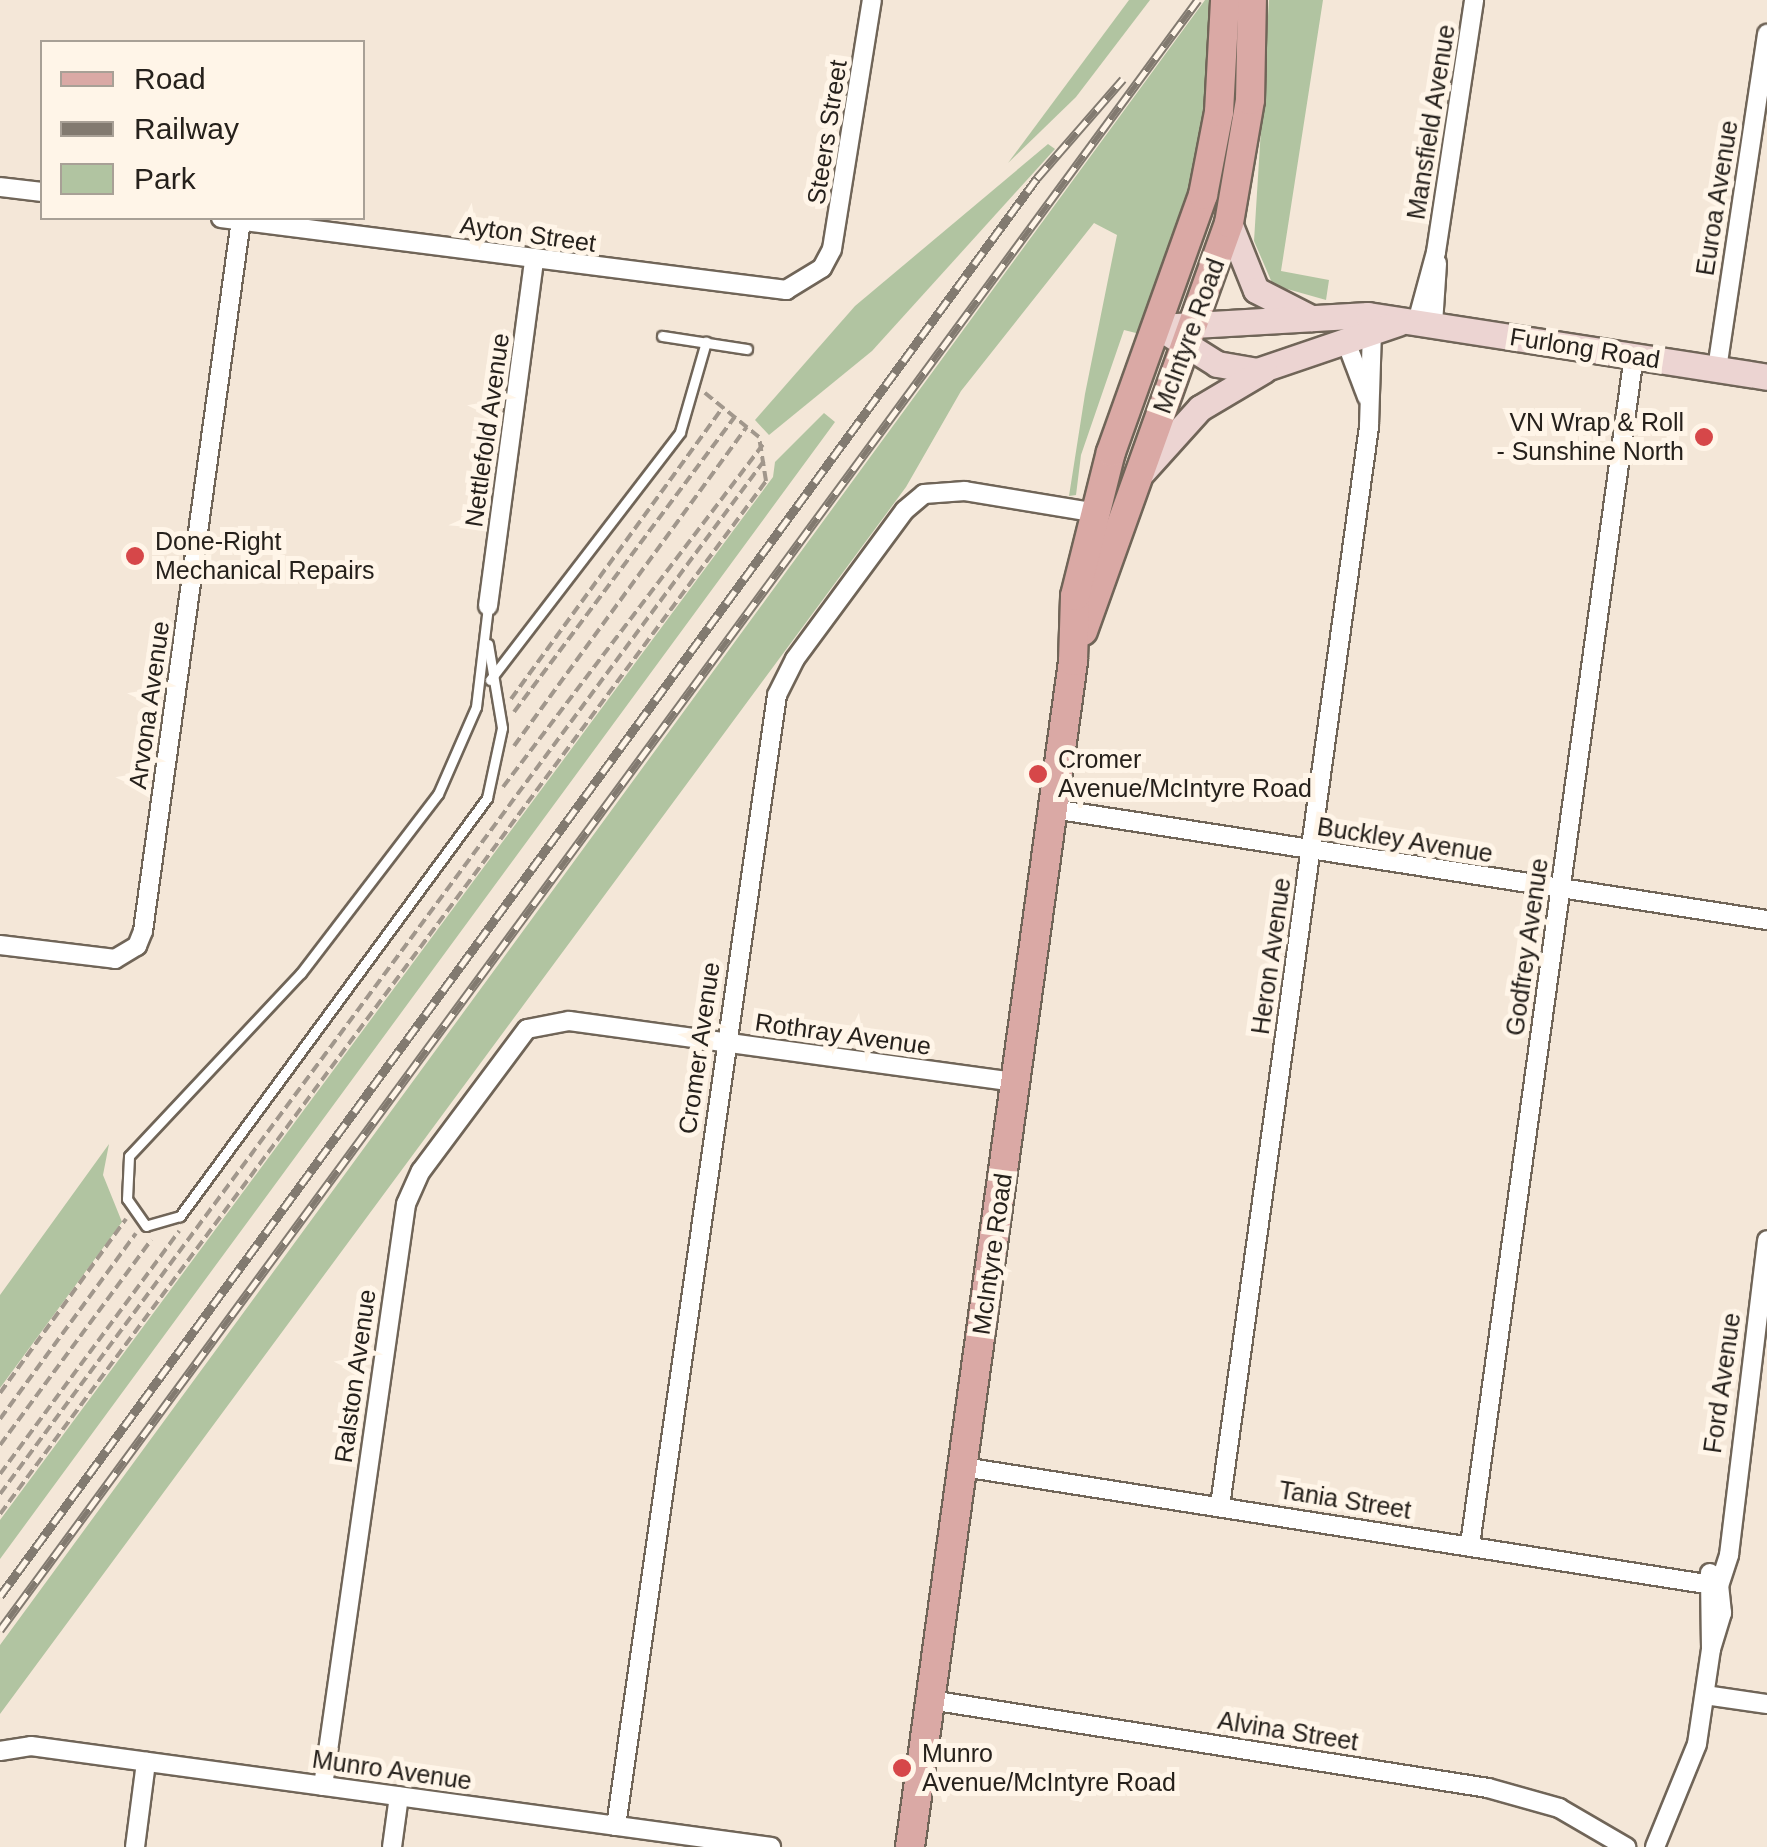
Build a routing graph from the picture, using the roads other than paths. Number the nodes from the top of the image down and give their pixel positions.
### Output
1 (872, 0) edge
2 (1224, 0) edge
3 (1474, 0) edge
4 (1252, 12) edge
5 (1767, 34) edge
6 (0, 186) edge
7 (40, 192) edge
8 (241, 220) joint
9 (1229, 223) junction
10 (534, 260) junction
11 (822, 268) joint
12 (1314, 320) junction
13 (1418, 322) junction
14 (1160, 327) junction
15 (1372, 332) junction
16 (662, 336) dead end
17 (1190, 336) junction
18 (1344, 339) junction
19 (706, 342) junction
20 (747, 349) dead end
21 (1634, 356) junction
22 (1716, 369) junction
23 (1264, 370) junction
24 (1767, 377) edge
25 (1370, 412) junction
26 (1134, 481) junction
27 (1092, 512) junction
28 (488, 606) joint
29 (1073, 661) junction
30 (488, 680) junction
31 (1053, 809) junction
32 (1311, 850) junction
33 (1560, 890) junction
34 (1761, 922) edge
35 (0, 945) edge
36 (545, 1020) joint
37 (725, 1043) junction
38 (1016, 1082) junction
39 (1767, 1240) edge
40 (963, 1467) junction
41 (1220, 1506) junction
42 (1470, 1546) junction
43 (1713, 1585) junction
44 (1705, 1695) junction
45 (930, 1700) junction
46 (1767, 1704) edge
47 (3, 1750) edge
48 (146, 1762) junction
49 (323, 1786) junction
50 (400, 1796) junction
51 (616, 1826) junction
52 (650, 1839) edge
53 (135, 1847) edge
54 (392, 1847) edge
55 (771, 1847) edge
56 (910, 1847) edge
57 (1626, 1847) edge
58 (1655, 1847) edge

1 - 11 street, Steers Street
2 - 14 main road, McIntyre Road
3 - 13 street, Mansfield Avenue
4 - 9 main road, McIntyre Road
5 - 22 street, Euroa Avenue
6 - 7 street
8 - 10 street, Ayton Street
8 - 35 street, Arvona Avenue
9 - 12 street
9 - 17 main road, McIntyre Road
10 - 11 street, Ayton Street
10 - 28 street, Nettlefold Avenue
12 - 13 street, Furlong Road
12 - 17 street, Furlong Road
13 - 15 street, Furlong Road
13 - 21 street, Furlong Road
14 - 17 street
14 - 27 main road, McIntyre Road
15 - 18 street, Furlong Road
15 - 25 street, Heron Avenue
16 - 19 lane
17 - 23 street
17 - 26 main road, McIntyre Road
18 - 23 street, Furlong Road
18 - 25 street, Heron Avenue
19 - 20 lane
19 - 30 lane
21 - 22 street, Furlong Road
21 - 33 street, Godfrey Avenue
22 - 24 street, Furlong Road
23 - 26 street, Furlong Road
25 - 32 street, Heron Avenue
26 - 29 main road, McIntyre Road
27 - 29 main road, McIntyre Road
27 - 37 street, Cromer Avenue
28 - 30 lane
29 - 31 main road, McIntyre Road
30 - 30 lane
31 - 32 street, Buckley Avenue
31 - 38 main road, McIntyre Road
32 - 33 street, Buckley Avenue
32 - 41 street, Heron Avenue
33 - 34 street, Buckley Avenue
33 - 42 street, Godfrey Avenue
36 - 37 street, Rothray Avenue
36 - 49 street, Ralston Avenue
37 - 38 street, Rothray Avenue
37 - 51 street, Cromer Avenue
38 - 40 main road, McIntyre Road
39 - 43 street, Ford Avenue
40 - 41 street, Tania Street
40 - 45 main road, McIntyre Road
41 - 42 street, Tania Street
42 - 43 street, Tania Street
43 - 44 street, Ford Avenue
44 - 46 street
44 - 58 street, Ford Avenue
45 - 56 main road, McIntyre Road
45 - 57 street, Alvina Street
47 - 48 street, Munro Avenue
48 - 49 street, Munro Avenue
48 - 53 street
49 - 50 street, Munro Avenue
50 - 51 street, Munro Avenue
50 - 54 street
51 - 52 street, Munro Avenue
52 - 55 street, Munro Avenue

